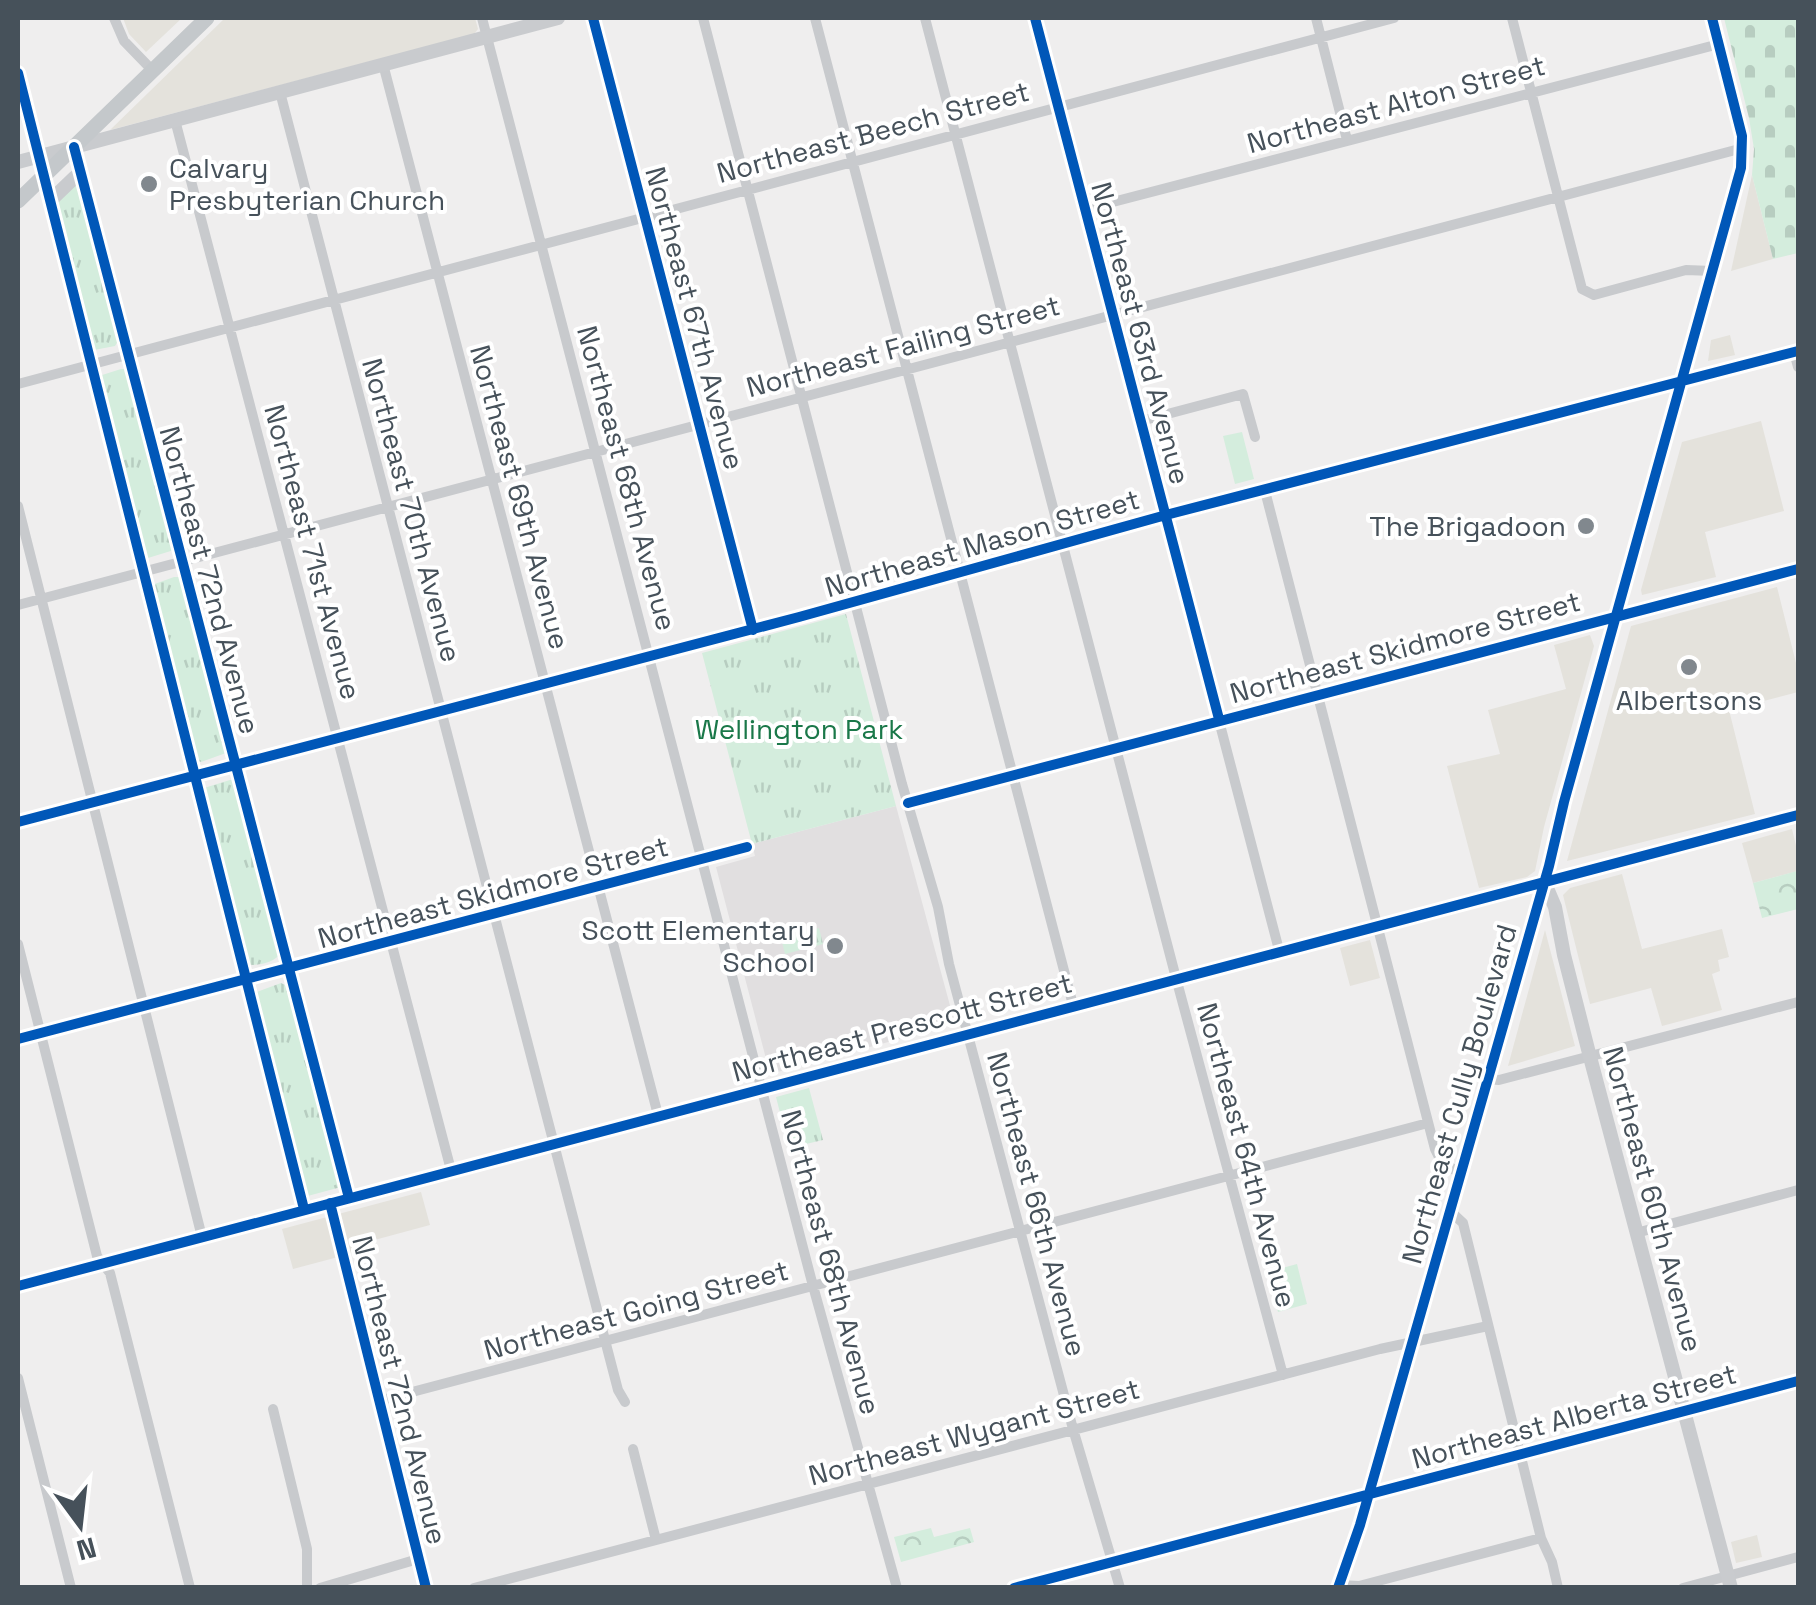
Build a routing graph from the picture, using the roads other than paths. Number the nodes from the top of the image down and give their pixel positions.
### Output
1 (114, 18) edge
2 (207, 18) edge
3 (482, 18) edge
4 (558, 18) edge
5 (593, 18) edge
6 (703, 18) edge
7 (815, 18) edge
8 (925, 18) edge
9 (1036, 18) edge
10 (1316, 18) edge
11 (1394, 18) edge
12 (1512, 18) edge
13 (1712, 18) edge
14 (487, 36) junction
15 (1322, 36) junction
16 (1719, 44) junction
17 (383, 64) junction
18 (152, 71) junction
19 (18, 73) edge
20 (280, 92) junction
21 (1530, 92) junction
22 (1058, 106) junction
23 (175, 120) junction
24 (955, 134) junction
25 (1347, 140) junction
26 (74, 147) junction
27 (1743, 148) junction
28 (39, 157) junction
29 (852, 161) junction
30 (18, 162) edge
31 (44, 176) junction
32 (81, 177) junction
33 (748, 188) junction
34 (1557, 196) junction
35 (50, 201) junction
36 (18, 202) edge
37 (1086, 210) junction
38 (646, 217) junction
39 (542, 245) junction
40 (1712, 271) junction
41 (438, 272) junction
42 (334, 300) junction
43 (1113, 313) junction
44 (231, 327) junction
45 (1010, 340) junction
46 (1796, 351) edge
47 (128, 356) junction
48 (92, 365) junction
49 (1798, 367) edge
50 (906, 368) junction
51 (1681, 382) junction
52 (18, 384) edge
53 (802, 396) junction
54 (1140, 421) junction
55 (699, 424) junction
56 (1254, 438) dead end
57 (596, 452) junction
58 (492, 480) junction
59 (1265, 491) junction
60 (18, 506) edge
61 (389, 507) junction
62 (1166, 516) junction
63 (285, 535) junction
64 (1063, 543) junction
65 (183, 563) junction
66 (1798, 569) edge
67 (959, 572) junction
68 (144, 573) junction
69 (41, 598) junction
70 (855, 601) junction
71 (18, 605) edge
72 (1616, 617) junction
73 (753, 630) junction
74 (650, 654) junction
75 (545, 682) junction
76 (1317, 693) junction
77 (442, 710) junction
78 (1219, 719) junction
79 (338, 738) junction
80 (1116, 746) junction
81 (236, 766) junction
82 (1012, 775) junction
83 (195, 776) junction
84 (93, 803) junction
85 (908, 803) junction
86 (1798, 815) edge
87 (18, 822) edge
88 (746, 847) dead end
89 (704, 860) junction
90 (1544, 882) junction
91 (598, 886) junction
92 (494, 914) junction
93 (1378, 924) junction
94 (391, 941) junction
95 (18, 944) edge
96 (1279, 950) junction
97 (288, 969) junction
98 (1176, 978) junction
99 (247, 980) junction
100 (1798, 1002) edge
101 (1073, 1005) junction
102 (144, 1006) junction
103 (40, 1033) junction
104 (968, 1033) junction
105 (18, 1039) edge
106 (1590, 1056) junction
107 (1486, 1080) junction
108 (762, 1088) junction
109 (658, 1116) junction
110 (1428, 1123) junction
111 (554, 1143) junction
112 (451, 1170) junction
113 (1459, 1172) junction
114 (1232, 1175) junction
115 (1798, 1190) edge
116 (348, 1198) junction
117 (330, 1202) junction
118 (304, 1210) junction
119 (1449, 1210) junction
120 (1020, 1231) junction
121 (1636, 1233) junction
122 (202, 1237) junction
123 (103, 1263) junction
124 (18, 1286) edge
125 (813, 1286) junction
126 (1488, 1326) junction
127 (606, 1341) junction
128 (1411, 1344) junction
129 (1283, 1375) junction
130 (18, 1378) edge
131 (1798, 1380) edge
132 (378, 1402) junction
133 (624, 1402) dead end
134 (273, 1409) dead end
135 (1682, 1411) junction
136 (1073, 1429) junction
137 (633, 1449) dead end
138 (1520, 1454) junction
139 (868, 1485) junction
140 (1369, 1494) junction
141 (1541, 1538) junction
142 (656, 1540) junction
143 (1798, 1557) edge
144 (418, 1560) junction
145 (1113, 1562) junction
146 (1729, 1582) edge
147 (1338, 1586) edge
148 (71, 1588) edge
149 (190, 1588) edge
150 (307, 1588) edge
151 (320, 1588) edge
152 (426, 1588) edge
153 (474, 1588) edge
154 (897, 1588) edge
155 (1014, 1588) edge
156 (1120, 1588) edge
157 (1558, 1588) edge
158 (1682, 1588) edge

1 - 18 street
2 - 18 main road
3 - 14 street, Northeast 68th Avenue
4 - 14 street
5 - 38 street, Northeast 67th Avenue
6 - 33 street, Northeast 66th Avenue
7 - 29 street
8 - 24 street, Northeast 64th Avenue
9 - 22 street, Northeast 63rd Avenue
10 - 15 street
11 - 15 street, Northeast Beech Street
12 - 21 street
13 - 16 street
14 - 17 street
14 - 39 street, Northeast 68th Avenue
15 - 22 street, Northeast Beech Street
15 - 25 street
16 - 21 street, Northeast Alton Street
16 - 27 street
17 - 20 street
17 - 41 street, Northeast 69th Avenue
18 - 26 main road
19 - 28 street
20 - 23 street
20 - 42 street, Northeast 70th Avenue
21 - 25 street, Northeast Alton Street
21 - 34 street
22 - 24 street, Northeast Beech Street
22 - 37 street, Northeast 63rd Avenue
23 - 26 street
23 - 44 street, Northeast 71st Avenue
24 - 29 street, Northeast Beech Street
24 - 45 street, Northeast 64th Avenue
25 - 37 street, Northeast Alton Street
26 - 28 street
26 - 31 main road
26 - 32 street, Northeast 72nd Avenue
27 - 34 street, Northeast Failing Street
27 - 40 street, Northeast Cully Boulevard
28 - 30 street
28 - 31 street
29 - 33 street, Northeast Beech Street
29 - 50 street
31 - 35 street
31 - 36 main road
32 - 35 street
32 - 47 street, Northeast 72nd Avenue
33 - 38 street, Northeast Beech Street
33 - 53 street, Northeast 66th Avenue
34 - 40 street
34 - 43 street, Northeast Failing Street
35 - 48 street
37 - 43 street, Northeast 63rd Avenue
38 - 39 street, Northeast Beech Street
38 - 55 street, Northeast 67th Avenue
39 - 41 street, Northeast Beech Street
39 - 57 street, Northeast 68th Avenue
40 - 51 street, Northeast Cully Boulevard
41 - 42 street, Northeast Beech Street
41 - 58 street, Northeast 69th Avenue
42 - 44 street, Northeast Beech Street
42 - 61 street, Northeast 70th Avenue
43 - 45 street, Northeast Failing Street
43 - 54 street, Northeast 63rd Avenue
44 - 47 street, Northeast Beech Street
44 - 63 street, Northeast 71st Avenue
45 - 50 street, Northeast Failing Street
45 - 64 street, Northeast 64th Avenue
46 - 49 street
46 - 51 street, Northeast Mason Street
47 - 48 street, Northeast Beech Street
47 - 65 street, Northeast 72nd Avenue
48 - 52 street, Northeast Beech Street
48 - 68 street
50 - 53 street, Northeast Failing Street
50 - 67 street
51 - 59 street, Northeast Mason Street
51 - 72 street, Northeast Cully Boulevard
53 - 55 street, Northeast Failing Street
53 - 70 street, Northeast 66th Avenue
54 - 56 street
54 - 62 street, Northeast 63rd Avenue
55 - 57 street, Northeast Failing Street
55 - 73 street, Northeast 67th Avenue
57 - 58 street, Northeast Failing Street
57 - 74 street, Northeast 68th Avenue
58 - 61 street, Northeast Failing Street
58 - 75 street, Northeast 69th Avenue
59 - 62 street, Northeast Mason Street
59 - 76 street
60 - 69 street
61 - 63 street, Northeast Failing Street
61 - 77 street, Northeast 70th Avenue
62 - 64 street, Northeast Mason Street
62 - 78 street, Northeast 63rd Avenue
63 - 65 street, Northeast Failing Street
63 - 79 street, Northeast 71st Avenue
64 - 67 street, Northeast Mason Street
64 - 80 street, Northeast 64th Avenue
65 - 68 street, Northeast Failing Street
65 - 81 street, Northeast 72nd Avenue
66 - 72 street, Northeast Skidmore Street
67 - 70 street, Northeast Mason Street
67 - 82 street
68 - 69 street, Northeast Failing Street
68 - 83 street
69 - 71 street, Northeast Failing Street
69 - 84 street
70 - 73 street, Northeast Mason Street
70 - 85 street, Northeast 66th Avenue
72 - 76 street, Northeast Skidmore Street
72 - 90 street, Northeast Cully Boulevard
73 - 74 street, Northeast Mason Street
74 - 75 street, Northeast Mason Street
74 - 89 street, Northeast 68th Avenue
75 - 77 street, Northeast Mason Street
75 - 91 street, Northeast 69th Avenue
76 - 78 street, Northeast Skidmore Street
76 - 93 street
77 - 79 street, Northeast Mason Street
77 - 92 street, Northeast 70th Avenue
78 - 80 street, Northeast Skidmore Street
78 - 96 street, Northeast 63rd Avenue
79 - 81 street, Northeast Mason Street
79 - 94 street, Northeast 71st Avenue
80 - 82 street, Northeast Skidmore Street
80 - 98 street, Northeast 64th Avenue
81 - 97 street, Northeast 72nd Avenue
82 - 85 street, Northeast Skidmore Street
82 - 101 street
83 - 84 street
83 - 99 street
84 - 87 street
84 - 102 street
85 - 104 street, Northeast 66th Avenue
86 - 90 street, Northeast Prescott Street
88 - 89 street, Northeast Skidmore Street
89 - 91 street, Northeast Skidmore Street
89 - 108 street, Northeast 68th Avenue
90 - 93 street, Northeast Prescott Street
90 - 106 street, Northeast 60th Avenue
90 - 107 street, Northeast Cully Boulevard
91 - 92 street, Northeast Skidmore Street
91 - 109 street, Northeast 69th Avenue
92 - 94 street, Northeast Skidmore Street
92 - 111 street, Northeast 70th Avenue
93 - 96 street, Northeast Prescott Street
93 - 110 street
94 - 97 street, Northeast Skidmore Street
94 - 112 street, Northeast 71st Avenue
95 - 103 street
96 - 98 street, Northeast Prescott Street
97 - 99 street, Northeast Skidmore Street
97 - 116 street, Northeast 72nd Avenue
98 - 101 street, Northeast Prescott Street
98 - 114 street, Northeast 64th Avenue
99 - 102 street, Northeast Skidmore Street
99 - 118 street
100 - 106 street
101 - 104 street, Northeast Prescott Street
102 - 103 street, Northeast Skidmore Street
102 - 122 street
103 - 105 street, Northeast Skidmore Street
103 - 123 street
104 - 108 street, Northeast Prescott Street
104 - 120 street, Northeast 66th Avenue
106 - 107 street
106 - 121 street, Northeast 60th Avenue
107 - 113 street, Northeast Cully Boulevard
108 - 109 street, Northeast Prescott Street
108 - 125 street, Northeast 68th Avenue
109 - 111 street, Northeast Prescott Street
110 - 113 street
110 - 114 street, Northeast Going Street
111 - 112 street, Northeast Prescott Street
111 - 127 street, Northeast 70th Avenue
112 - 116 street, Northeast Prescott Street
113 - 119 street, Northeast Cully Boulevard
114 - 120 street, Northeast Going Street
114 - 129 street, Northeast 64th Avenue
115 - 121 street
116 - 117 street, Northeast Prescott Street
117 - 118 street, Northeast Prescott Street
117 - 132 street, Northeast 72nd Avenue
118 - 122 street, Northeast Prescott Street
119 - 126 street
119 - 128 street, Northeast Cully Boulevard
120 - 125 street, Northeast Going Street
120 - 136 street, Northeast 66th Avenue
121 - 135 street, Northeast 60th Avenue
122 - 123 street, Northeast Prescott Street
123 - 124 street, Northeast Prescott Street
123 - 149 street
125 - 127 street, Northeast Going Street
125 - 139 street, Northeast 68th Avenue
126 - 128 street, Northeast Wygant Street
126 - 138 street
127 - 132 street, Northeast Going Street
127 - 133 street, Northeast 70th Avenue
128 - 129 street, Northeast Wygant Street
128 - 140 street, Northeast Cully Boulevard
129 - 136 street, Northeast Wygant Street
130 - 148 street
131 - 135 street, Northeast Alberta Street
132 - 144 street, Northeast 72nd Avenue
134 - 150 street
135 - 138 street, Northeast Alberta Street
135 - 146 street, Northeast 60th Avenue
136 - 139 street, Northeast Wygant Street
136 - 145 street, Northeast 66th Avenue
137 - 142 street
138 - 140 street, Northeast Alberta Street
138 - 141 street
139 - 142 street, Northeast Wygant Street
139 - 154 street, Northeast 68th Avenue
140 - 145 street, Northeast Alberta Street
140 - 147 street, Northeast Cully Boulevard
141 - 147 street
141 - 157 street
142 - 153 street, Northeast Wygant Street
143 - 146 street
144 - 151 street
144 - 152 street, Northeast 72nd Avenue
145 - 155 street, Northeast Alberta Street
145 - 156 street, Northeast 66th Avenue
146 - 158 street

